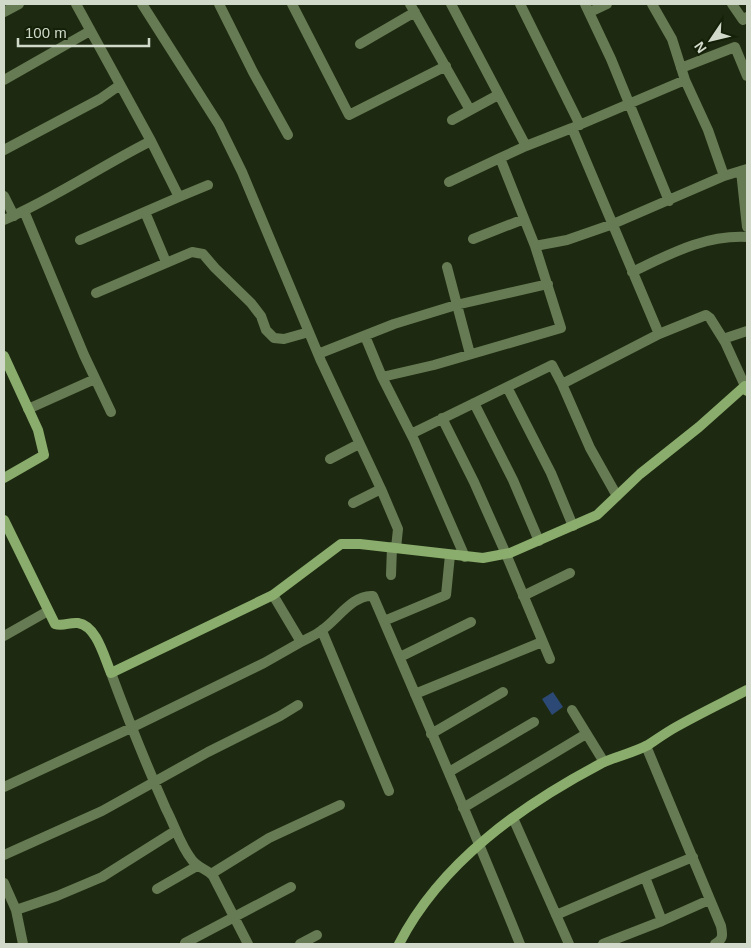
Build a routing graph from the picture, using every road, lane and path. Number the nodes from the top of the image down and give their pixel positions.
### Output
1 (19, 4) edge
2 (76, 4) edge
3 (142, 4) edge
4 (219, 4) edge
5 (292, 4) edge
6 (451, 4) edge
7 (520, 4) edge
8 (607, 4) edge
9 (652, 4) edge
10 (732, 4) edge
11 (413, 8) edge
12 (588, 8) edge
13 (4, 12) edge
14 (747, 17) edge
15 (90, 31) junction
16 (360, 44) dead end
17 (446, 66) junction
18 (681, 68) junction
19 (747, 76) edge
20 (4, 80) edge
21 (685, 80) junction
22 (120, 85) junction
23 (498, 95) junction
24 (629, 103) junction
25 (470, 110) junction
26 (452, 120) dead end
27 (576, 126) junction
28 (288, 135) dead end
29 (151, 141) junction
30 (526, 146) junction
31 (4, 150) edge
32 (500, 158) junction
33 (744, 170) edge
34 (724, 176) junction
35 (449, 182) dead end
36 (208, 184) dead end
37 (4, 196) edge
38 (179, 197) junction
39 (669, 201) junction
40 (145, 212) junction
41 (19, 214) junction
42 (524, 219) junction
43 (4, 220) edge
44 (613, 224) junction
45 (747, 227) edge
46 (747, 237) edge
47 (474, 239) dead end
48 (80, 240) dead end
49 (535, 246) junction
50 (166, 262) junction
51 (447, 267) dead end
52 (632, 272) junction
53 (548, 284) junction
54 (96, 293) dead end
55 (456, 305) junction
56 (747, 331) edge
57 (309, 332) junction
58 (659, 334) junction
59 (365, 336) junction
60 (723, 339) junction
61 (318, 354) junction
62 (470, 354) junction
63 (4, 356) edge
64 (382, 377) junction
65 (95, 379) junction
66 (562, 384) junction
67 (507, 387) junction
68 (747, 387) edge
69 (474, 403) junction
70 (28, 409) junction
71 (110, 412) dead end
72 (442, 418) junction
73 (411, 434) junction
74 (359, 444) junction
75 (330, 459) dead end
76 (4, 478) edge
77 (381, 489) junction
78 (617, 496) junction
79 (353, 503) dead end
80 (4, 524) edge
81 (573, 526) junction
82 (539, 541) junction
83 (394, 547) junction
84 (506, 554) junction
85 (450, 555) junction
86 (465, 557) junction
87 (570, 573) dead end
88 (391, 576) dead end
89 (273, 595) junction
90 (523, 596) junction
91 (48, 611) junction
92 (384, 621) junction
93 (471, 622) dead end
94 (322, 631) junction
95 (4, 636) edge
96 (302, 642) junction
97 (542, 642) junction
98 (400, 657) junction
99 (550, 659) dead end
100 (111, 673) junction
101 (747, 690) edge
102 (503, 692) dead end
103 (415, 694) junction
104 (298, 705) dead end
105 (572, 710) dead end
106 (534, 722) dead end
107 (131, 728) junction
108 (431, 734) junction
109 (586, 734) junction
110 (646, 746) junction
111 (604, 762) junction
112 (448, 772) junction
113 (153, 782) junction
114 (4, 787) edge
115 (388, 791) dead end
116 (340, 805) dead end
117 (463, 808) junction
118 (513, 818) junction
119 (175, 831) junction
120 (480, 844) junction
121 (4, 855) edge
122 (693, 857) junction
123 (197, 866) junction
124 (211, 874) junction
125 (645, 877) junction
126 (4, 883) edge
127 (291, 887) dead end
128 (157, 889) dead end
129 (709, 900) junction
130 (16, 910) junction
131 (556, 915) junction
132 (234, 917) junction
133 (662, 920) junction
134 (317, 935) dead end
135 (185, 943) dead end
136 (23, 944) edge
137 (248, 944) edge
138 (300, 944) edge
139 (399, 944) edge
140 (520, 944) edge
141 (569, 944) edge
142 (603, 944) edge
143 (715, 944) edge

1 - 13 street
2 - 15 street
3 - 57 street
4 - 28 street
5 - 17 street
6 - 23 street
7 - 27 street
8 - 12 street
9 - 18 street
10 - 14 street
11 - 16 street
11 - 17 street
12 - 24 street
15 - 20 street
15 - 22 street
17 - 25 street
18 - 19 street
18 - 21 street
21 - 24 street
21 - 34 street
22 - 29 street
22 - 31 street
23 - 25 street
23 - 30 street
24 - 27 street
24 - 39 street
25 - 26 street
27 - 30 street
27 - 44 street
29 - 38 street
29 - 41 street
30 - 32 street
32 - 35 street
32 - 42 street
33 - 34 street
33 - 45 street
34 - 39 street
36 - 38 street
37 - 41 street
38 - 40 street
39 - 44 street
40 - 48 street
40 - 50 street
41 - 43 street
41 - 65 street
42 - 47 street
42 - 49 street
44 - 49 street
44 - 52 street
46 - 52 street
49 - 53 street
50 - 54 street
50 - 57 street
51 - 55 street
52 - 58 street
53 - 55 street
53 - 62 street
55 - 59 street
55 - 62 street
56 - 60 street
57 - 61 street
58 - 60 street
58 - 66 street
59 - 61 street
59 - 64 street
60 - 68 street
61 - 74 street
62 - 64 street
63 - 70 street
64 - 73 street
65 - 70 street
65 - 71 street
66 - 67 street
66 - 78 street
67 - 69 street
67 - 81 street
68 - 78 street
69 - 72 street
69 - 82 street
70 - 76 street
72 - 73 street
72 - 84 street
73 - 86 street
74 - 75 street
74 - 77 street
77 - 79 street
77 - 83 street
78 - 81 street
80 - 91 street
81 - 82 street
82 - 84 street
83 - 85 street
83 - 88 street
83 - 89 street
84 - 86 street
84 - 90 street
85 - 86 street
85 - 92 street
87 - 90 street
89 - 96 street
89 - 100 street
90 - 97 street
91 - 95 street
91 - 100 street
92 - 94 street
92 - 98 street
93 - 98 street
94 - 96 street
94 - 115 street
96 - 107 street
97 - 99 street
97 - 103 street
98 - 103 street
100 - 107 street
101 - 110 street
102 - 108 street
103 - 108 street
104 - 113 street
105 - 109 street
106 - 112 street
107 - 113 street
107 - 114 street
108 - 112 street
109 - 111 street
109 - 117 street
110 - 111 street
110 - 122 street
111 - 118 street
112 - 117 street
113 - 119 street
113 - 121 street
116 - 124 street
117 - 120 street
118 - 120 street
118 - 131 street
119 - 123 street
119 - 130 street
120 - 139 street
120 - 140 street
122 - 125 street
122 - 129 street
123 - 124 street
123 - 128 street
124 - 132 street
125 - 131 street
125 - 133 street
126 - 130 street
127 - 132 street
129 - 133 street
129 - 143 street
130 - 136 street
131 - 141 street
132 - 135 street
132 - 137 street
133 - 142 street
134 - 138 street

